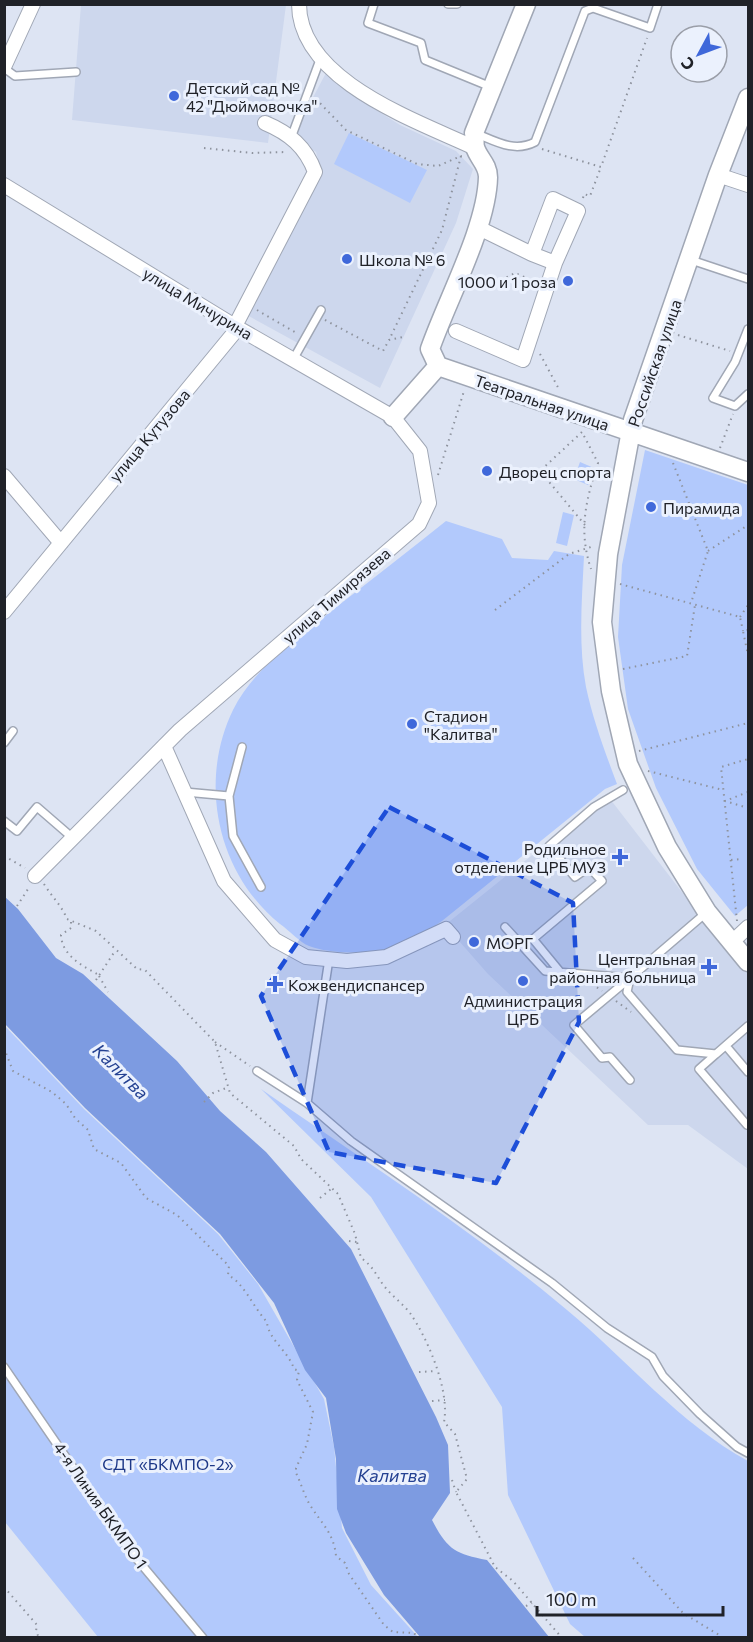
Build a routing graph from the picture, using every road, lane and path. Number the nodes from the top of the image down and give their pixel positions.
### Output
1 (33, 4) edge
2 (299, 4) edge
3 (374, 4) edge
4 (448, 4) edge
5 (457, 4) edge
6 (526, 4) edge
7 (658, 4) edge
8 (650, 28) junction
9 (321, 57) junction
10 (4, 67) edge
11 (76, 72) dead end
12 (493, 88) junction
13 (308, 92) junction
14 (748, 98) edge
15 (266, 123) dead end
16 (291, 138) junction
17 (475, 140) junction
18 (524, 147) junction
19 (204, 148) dead end
20 (304, 151) junction
21 (601, 167) junction
22 (718, 174) junction
23 (4, 185) edge
24 (748, 185) edge
25 (578, 211) junction
26 (475, 233) junction
27 (532, 254) junction
28 (689, 259) junction
29 (555, 263) junction
30 (748, 279) edge
31 (496, 283) dead end
32 (547, 287) junction
33 (249, 306) dead end
34 (319, 313) joint
35 (237, 327) junction
36 (748, 329) edge
37 (456, 331) dead end
38 (670, 333) dead end
39 (302, 336) dead end
40 (403, 337) dead end
41 (530, 339) junction
42 (389, 340) junction
43 (738, 353) junction
44 (294, 358) junction
45 (438, 366) junction
46 (464, 389) dead end
47 (748, 394) edge
48 (562, 396) dead end
49 (735, 406) junction
50 (393, 417) junction
51 (630, 432) junction
52 (720, 448) dead end
53 (673, 464) dead end
54 (748, 472) edge
55 (4, 476) edge
56 (436, 480) dead end
57 (585, 525) junction
58 (748, 525) edge
59 (61, 543) junction
60 (594, 546) dead end
61 (584, 549) junction
62 (708, 551) junction
63 (591, 569) dead end
64 (617, 584) dead end
65 (693, 604) junction
66 (748, 605) edge
67 (495, 610) dead end
68 (4, 612) edge
69 (740, 617) junction
70 (748, 630) edge
71 (743, 631) junction
72 (748, 655) edge
73 (619, 670) dead end
74 (748, 723) edge
75 (14, 731) dead end
76 (4, 743) edge
77 (164, 746) junction
78 (242, 747) dead end
79 (639, 751) dead end
80 (748, 759) edge
81 (646, 771) dead end
82 (623, 790) dead end
83 (723, 790) junction
84 (185, 792) junction
85 (748, 792) edge
86 (229, 796) junction
87 (724, 801) junction
88 (748, 808) edge
89 (4, 821) edge
90 (67, 833) dead end
91 (6, 858) edge
92 (741, 859) dead end
93 (730, 860) junction
94 (37, 874) junction
95 (261, 887) dead end
96 (17, 906) dead end
97 (706, 912) junction
98 (71, 921) junction
99 (743, 925) edge
100 (505, 927) dead end
101 (453, 937) dead end
102 (732, 942) junction
103 (115, 951) junction
104 (329, 959) junction
105 (748, 962) edge
106 (81, 966) junction
107 (79, 970) dead end
108 (561, 973) junction
109 (98, 977) junction
110 (630, 978) junction
111 (592, 984) dead end
112 (108, 992) dead end
113 (609, 995) junction
114 (636, 1016) dead end
115 (748, 1026) edge
116 (215, 1042) junction
117 (726, 1046) junction
118 (4, 1048) edge
119 (716, 1054) junction
120 (257, 1071) joint
121 (748, 1072) edge
122 (630, 1080) dead end
123 (228, 1088) junction
124 (204, 1102) dead end
125 (307, 1103) junction
126 (748, 1123) edge
127 (331, 1189) junction
128 (320, 1198) dead end
129 (349, 1241) dead end
130 (357, 1242) junction
131 (4, 1367) edge
132 (436, 1371) junction
133 (419, 1372) dead end
134 (445, 1400) junction
135 (432, 1401) dead end
136 (748, 1453) edge
137 (452, 1480) dead end
138 (456, 1492) junction
139 (633, 1558) dead end
140 (4, 1587) edge
141 (532, 1603) junction
142 (526, 1606) dead end
143 (561, 1637) edge
144 (39, 1638) edge
145 (203, 1638) edge
146 (418, 1638) edge
147 (724, 1638) edge

1 - 10 street
2 - 9 street
3 - 12 lane
4 - 5 lane
6 - 12 street
7 - 8 lane
8 - 18 lane
8 - 21 path
9 - 13 lane
9 - 17 street
10 - 11 lane
12 - 17 street
13 - 16 lane
13 - 42 path
14 - 22 street, Российская улица
15 - 16 street
16 - 20 street
17 - 18 lane
17 - 26 street
18 - 21 path
19 - 20 path
20 - 35 street, улица Кутузова
21 - 25 path
22 - 24 street
22 - 28 street, Российская улица
23 - 35 street, улица Мичурина
25 - 27 street
25 - 29 street
26 - 27 street
26 - 45 street
27 - 29 street
28 - 30 lane
28 - 51 street, Российская улица
29 - 32 street
31 - 32 path
32 - 41 street
33 - 39 path
34 - 42 path
34 - 44 lane
35 - 44 street, улица Мичурина
35 - 59 street, улица Кутузова
36 - 43 lane
37 - 41 street
38 - 43 path
40 - 42 path
41 - 48 path
43 - 49 lane
44 - 50 street, улица Мичурина
45 - 50 street
45 - 51 street, Театральная улица
46 - 56 path
47 - 49 lane
49 - 52 path
50 - 77 street, улица Тимирязева
51 - 54 street, Театральная улица
51 - 97 street, Российская улица
53 - 62 path
55 - 59 street
57 - 57 path
57 - 61 path
58 - 62 path
59 - 68 street, улица Кутузова
60 - 61 path
61 - 63 path
61 - 67 path
62 - 65 path
64 - 65 path
65 - 69 path
65 - 73 path
66 - 69 path
69 - 71 path
70 - 71 path
71 - 72 path
74 - 79 path
75 - 76 lane
77 - 84 street
77 - 94 street, улица Тимирязева
78 - 86 lane
80 - 83 path
81 - 83 path
82 - 108 lane
83 - 87 path
84 - 86 lane
84 - 104 street
85 - 87 path
86 - 95 lane
87 - 88 path
87 - 93 path
89 - 90 lane
91 - 94 path
92 - 93 path
93 - 99 path
94 - 96 path
94 - 98 path
97 - 102 street, Российская улица
97 - 110 lane
98 - 103 path
98 - 106 path
99 - 102 street
100 - 108 lane
101 - 104 street
102 - 105 street, Российская улица
103 - 109 path
103 - 116 path
104 - 125 lane
106 - 107 path
106 - 109 path
108 - 110 lane
109 - 112 path
110 - 113 lane
110 - 119 lane
111 - 113 path
113 - 114 path
113 - 122 lane
115 - 117 lane
116 - 120 path
116 - 123 path
117 - 119 lane
117 - 121 lane
118 - 146 path
119 - 126 lane
120 - 125 lane
123 - 124 path
123 - 127 path
125 - 136 lane
127 - 128 path
127 - 130 path
129 - 130 path
130 - 132 path
131 - 145 lane, 4-я Линия БКМПО 1
132 - 133 path
132 - 134 path
134 - 135 path
134 - 138 path
137 - 138 path
138 - 141 path
139 - 147 path
140 - 144 path
141 - 142 path
141 - 143 path

